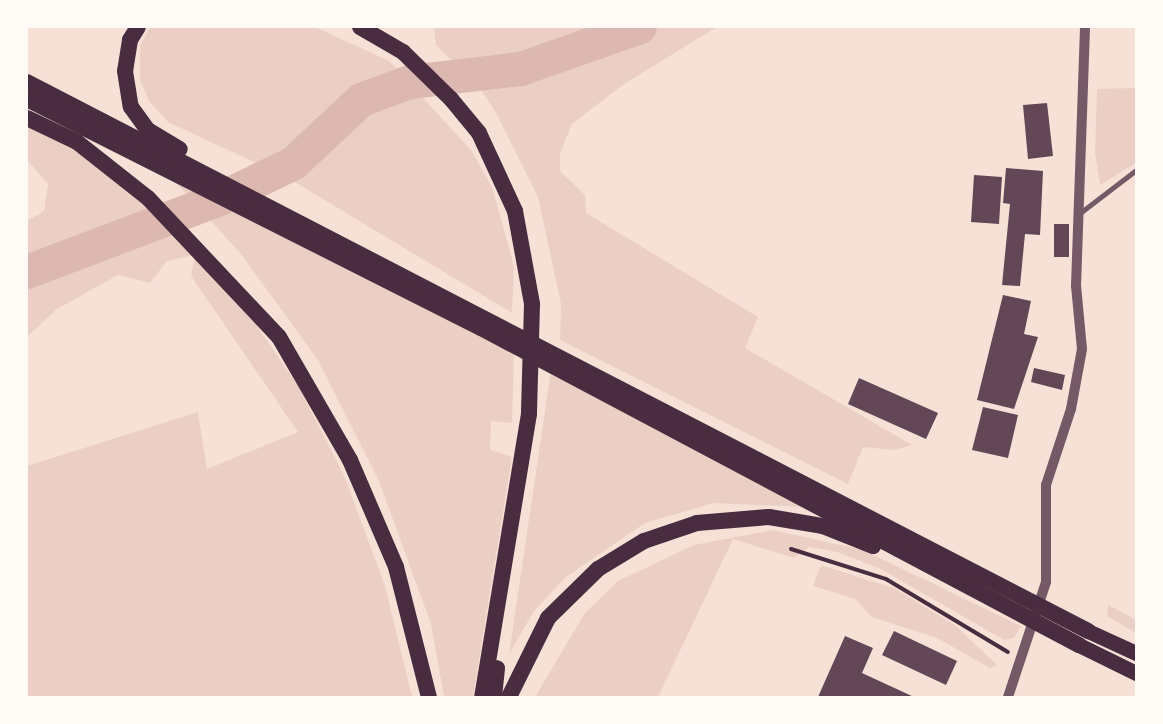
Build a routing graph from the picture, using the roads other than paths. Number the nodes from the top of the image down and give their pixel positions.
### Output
1 (138, 27) edge
2 (360, 27) edge
3 (1085, 27) edge
4 (27, 82) edge
5 (27, 99) edge
6 (27, 118) edge
7 (1136, 171) edge
8 (202, 173) junction
9 (279, 211) junction
10 (1078, 214) junction
11 (508, 552) junction
12 (1010, 606) junction
13 (1083, 638) junction
14 (1136, 653) edge
15 (1136, 673) edge
16 (429, 697) edge
17 (482, 697) edge
18 (494, 697) edge
19 (509, 697) edge
20 (1008, 697) edge

1 - 8 highway
2 - 11 highway
3 - 10 street
4 - 8 highway
5 - 8 highway
6 - 16 highway
7 - 10 lane
8 - 9 highway
8 - 9 highway
9 - 12 highway
9 - 12 highway
10 - 20 street
11 - 17 highway
11 - 18 highway
12 - 13 highway
12 - 19 highway
13 - 14 main road
13 - 15 main road

